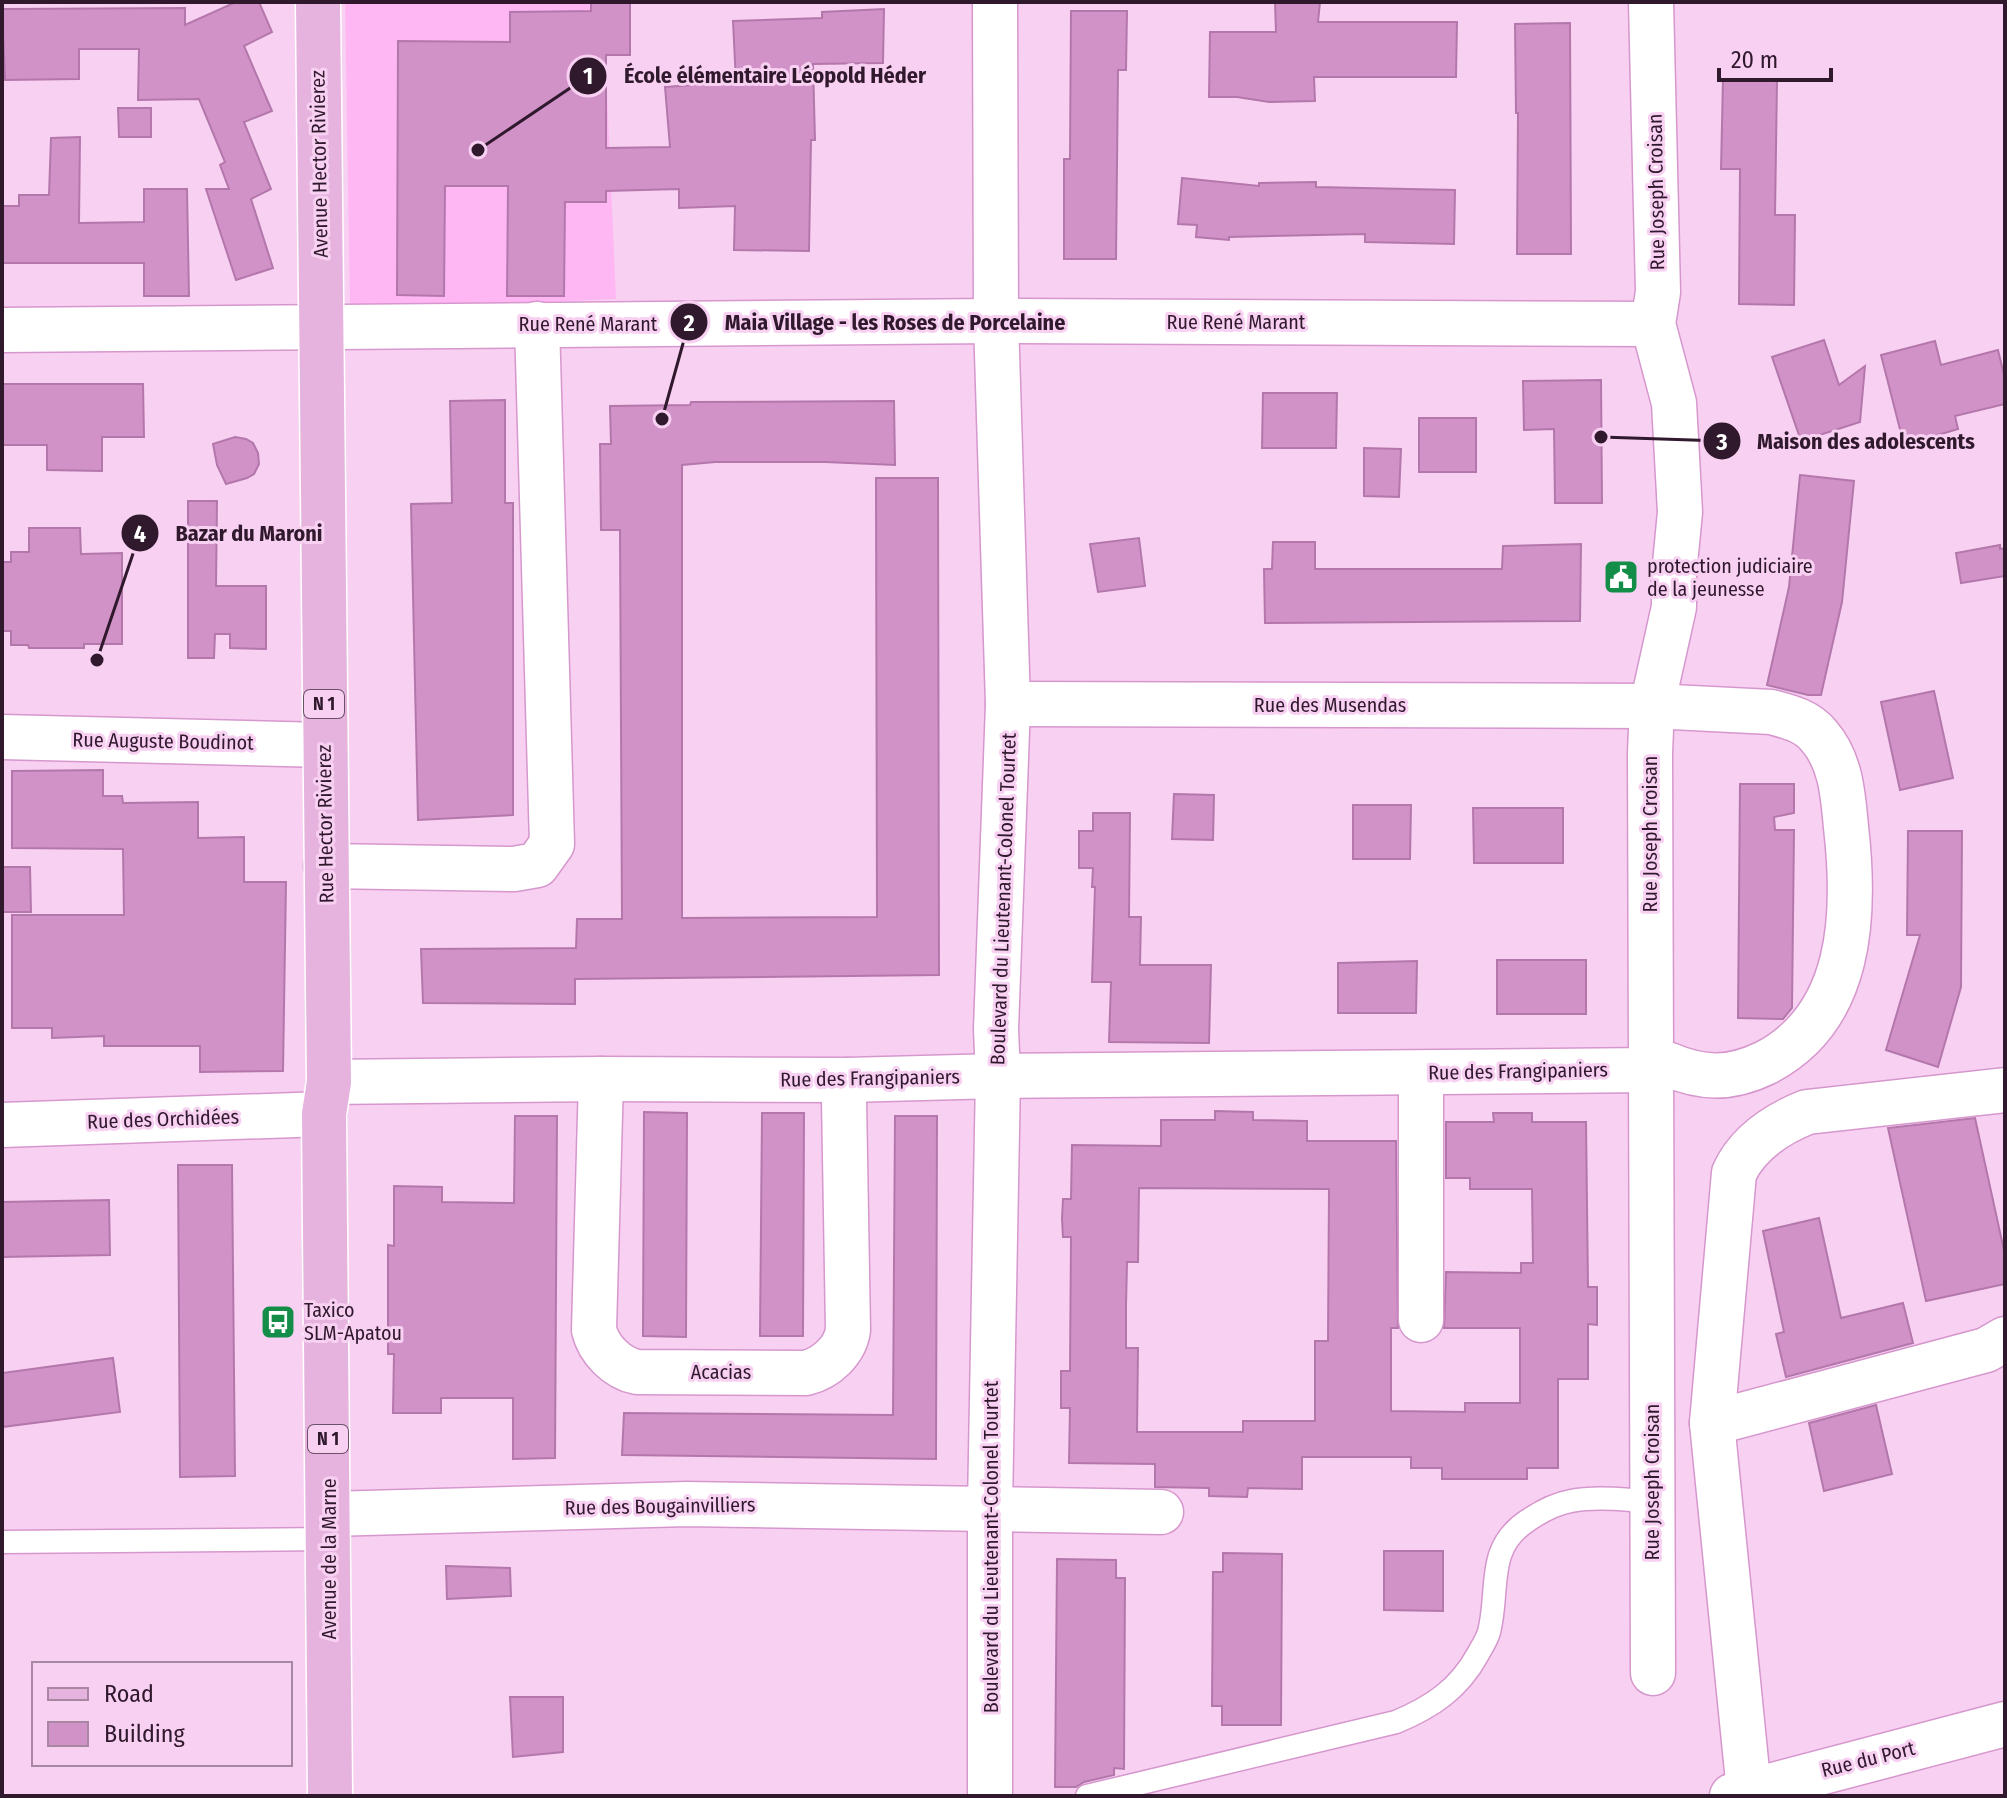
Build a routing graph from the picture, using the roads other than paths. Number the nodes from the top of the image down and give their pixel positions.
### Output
1 (318, 2) edge
2 (995, 2) edge
3 (1651, 2) edge
4 (996, 321) junction
5 (537, 324) junction
6 (1653, 324) junction
7 (321, 325) junction
8 (2, 330) edge
9 (1008, 704) junction
10 (1652, 706) junction
11 (2, 737) edge
12 (324, 745) junction
13 (326, 866) junction
14 (1650, 1070) junction
15 (1421, 1073) junction
16 (998, 1076) junction
17 (601, 1079) junction
18 (847, 1080) junction
19 (2005, 1090) edge
20 (327, 1098) junction
21 (2, 1125) edge
22 (1421, 1320) dead end
23 (2005, 1339) edge
24 (1712, 1423) junction
25 (1651, 1501) junction
26 (990, 1507) junction
27 (1161, 1512) dead end
28 (329, 1527) junction
29 (2, 1542) edge
30 (1653, 1673) dead end
31 (2005, 1724) edge
32 (1740, 1793) edge
33 (330, 1796) edge
34 (990, 1796) edge
35 (1087, 1796) edge

1 - 7 main road, Avenue Hector Rivierez / N 1
2 - 4 street, Boulevard du Lieutenant-Colonel Tourtet
3 - 6 street, Rue Joseph Croisan
4 - 5 street, Rue René Marant
4 - 6 street, Rue René Marant
4 - 9 street, Boulevard du Lieutenant-Colonel Tourtet
5 - 7 street, Rue René Marant
5 - 13 street
6 - 10 street, Rue Joseph Croisan
7 - 8 street, Rue René Marant
7 - 12 main road, Rue Hector Rivierez / N 1
9 - 10 street, Rue des Musendas
9 - 16 street, Boulevard du Lieutenant-Colonel Tourtet
10 - 14 street, Rue Joseph Croisan
10 - 14 street, Rue des Musendas
11 - 12 street, Rue Auguste Boudinot
12 - 13 main road, Rue Hector Rivierez / N 1
13 - 20 main road, Rue Hector Rivierez / N 1
14 - 15 street, Rue des Frangipaniers
14 - 25 street, Rue Joseph Croisan
15 - 16 street, Rue des Frangipaniers
15 - 22 street
16 - 18 street, Rue des Frangipaniers
16 - 26 street, Boulevard du Lieutenant-Colonel Tourtet
17 - 18 street, Rue des Frangipaniers
17 - 18 street, Acacias
17 - 20 street, Rue des Frangipaniers
19 - 24 street
20 - 21 street, Rue des Orchidées
20 - 28 main road, Avenue de la Marne / N 1
23 - 24 street
24 - 32 street
25 - 30 street, Rue Joseph Croisan
25 - 35 lane
26 - 27 street, Rue des Bougainvilliers
26 - 28 street, Rue des Bougainvilliers
26 - 34 street, Boulevard du Lieutenant-Colonel Tourtet
28 - 29 lane
28 - 33 main road, Avenue de la Marne / N 1
31 - 32 street, Rue du Port

